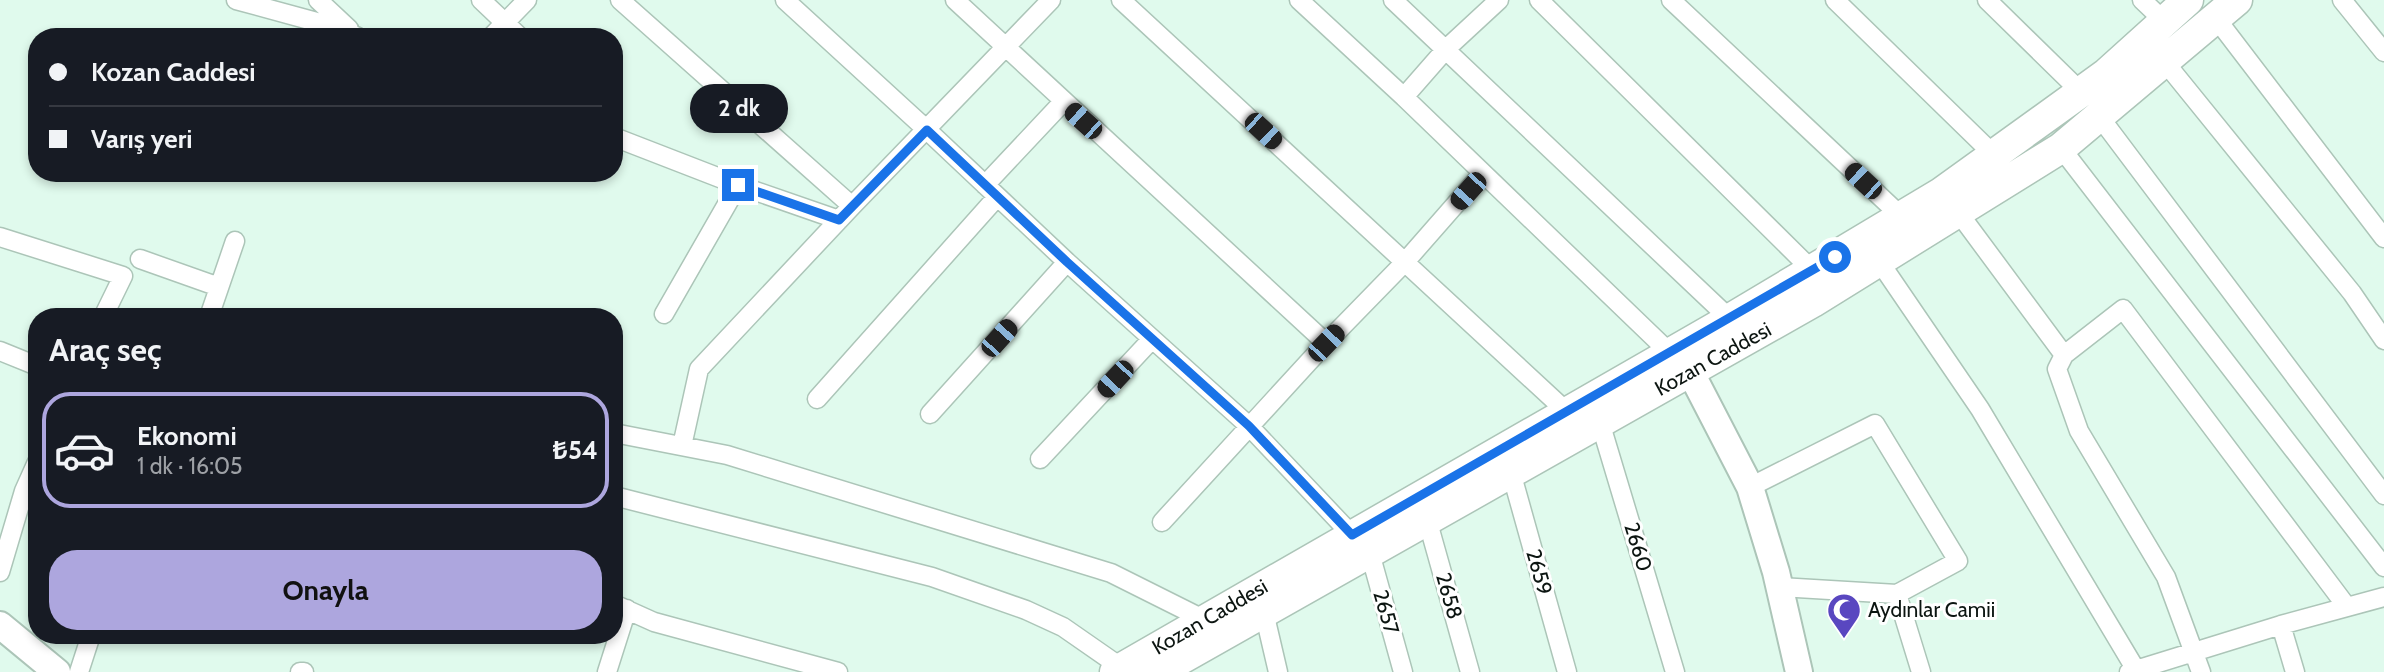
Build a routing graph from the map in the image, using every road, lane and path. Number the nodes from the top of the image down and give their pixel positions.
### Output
1 (236, 0) edge
2 (318, 0) edge
3 (481, 0) edge
4 (527, 0) edge
5 (620, 0) edge
6 (785, 0) edge
7 (955, 0) edge
8 (1051, 0) edge
9 (1121, 0) edge
10 (1299, 0) edge
11 (1393, 0) edge
12 (1499, 0) edge
13 (1539, 0) edge
14 (1671, 0) edge
15 (1835, 0) edge
16 (1987, 0) edge
17 (2142, 0) edge
18 (2188, 0) edge
19 (2342, 0) edge
20 (2226, 8) edge
21 (2165, 21) junction
22 (505, 22) junction
23 (337, 28) edge
24 (348, 28) edge
25 (499, 28) edge
26 (511, 28) edge
27 (1006, 48) junction
28 (1446, 50) junction
29 (2384, 52) edge
30 (2165, 61) junction
31 (2081, 92) junction
32 (1405, 97) junction
33 (1063, 102) junction
34 (2099, 117) junction
35 (927, 130) junction
36 (623, 138) edge
37 (2061, 148) junction
38 (1994, 155) junction
39 (1483, 173) junction
40 (738, 185) junction
41 (991, 191) junction
42 (852, 206) junction
43 (1958, 212) junction
44 (1902, 217) junction
45 (839, 220) junction
46 (0, 237) edge
47 (2384, 238) edge
48 (235, 241) dead end
49 (140, 259) dead end
50 (1879, 261) junction
51 (1067, 262) junction
52 (1405, 262) junction
53 (1812, 270) junction
54 (219, 287) junction
55 (107, 308) edge
56 (212, 308) edge
57 (664, 314) dead end
58 (1730, 319) junction
59 (1152, 339) junction
60 (2384, 340) edge
61 (1326, 343) junction
62 (0, 351) edge
63 (2064, 355) junction
64 (28, 362) edge
65 (1680, 362) junction
66 (817, 399) dead end
67 (1567, 412) junction
68 (930, 414) dead end
69 (1600, 422) junction
70 (1249, 426) junction
71 (623, 435) edge
72 (682, 446) junction
73 (1040, 459) dead end
74 (1511, 472) junction
75 (28, 482) edge
76 (1750, 487) junction
77 (2384, 495) edge
78 (623, 498) edge
79 (1427, 519) junction
80 (1161, 523) dead end
81 (1361, 544) junction
82 (2384, 566) edge
83 (0, 572) edge
84 (1780, 587) junction
85 (1897, 594) junction
86 (2384, 597) edge
87 (2347, 607) junction
88 (623, 608) edge
89 (1264, 612) junction
90 (1205, 620) junction
91 (0, 625) edge
92 (2281, 625) junction
93 (88, 644) edge
94 (613, 644) edge
95 (2195, 652) junction
96 (1118, 670) edge
97 (2132, 671) edge
98 (57, 672) edge
99 (79, 672) edge
100 (607, 672) edge
101 (838, 672) edge
102 (1158, 672) edge
103 (1278, 672) edge
104 (1403, 672) edge
105 (1470, 672) edge
106 (1567, 672) edge
107 (1675, 672) edge
108 (1799, 672) edge
109 (1921, 672) edge
110 (2201, 672) edge
111 (2295, 672) edge

1 - 23 street
2 - 24 street
3 - 22 street
4 - 22 street
5 - 42 street
6 - 35 street
7 - 27 street
8 - 27 street
9 - 52 street
10 - 32 street
11 - 28 street
12 - 28 street
13 - 53 street
14 - 44 street
15 - 38 street
16 - 31 street
17 - 21 street
18 - 21 highway, Kozan Caddesi
19 - 29 street
20 - 30 highway, Kozan Caddesi
20 - 47 street
21 - 31 highway, Kozan Caddesi
22 - 25 street
22 - 26 street
27 - 33 street
27 - 35 street
28 - 32 street
28 - 58 street
30 - 34 highway, Kozan Caddesi
30 - 60 street
31 - 38 highway, Kozan Caddesi
32 - 39 street
33 - 41 street
33 - 61 street
34 - 37 highway, Kozan Caddesi
34 - 77 street
35 - 41 street
35 - 42 street
36 - 40 street
37 - 43 highway, Kozan Caddesi
37 - 82 street
38 - 44 highway, Kozan Caddesi
39 - 52 street
39 - 65 street
40 - 45 street
40 - 57 street
41 - 51 street
41 - 66 street
42 - 45 street
43 - 50 highway, Kozan Caddesi
43 - 63 street
44 - 53 highway, Kozan Caddesi
45 - 72 street
46 - 55 street
48 - 54 street
49 - 54 street
50 - 65 highway, Kozan Caddesi
50 - 97 street
51 - 59 street
51 - 68 street
52 - 61 street
52 - 67 street
53 - 58 highway, Kozan Caddesi
54 - 56 street
58 - 65 highway, Kozan Caddesi
59 - 70 street
59 - 73 street
61 - 70 street
62 - 64 street
63 - 87 street
63 - 95 street
65 - 67 highway, Kozan Caddesi
65 - 69 highway, Kozan Caddesi
65 - 76 main road
67 - 81 highway, Kozan Caddesi
69 - 74 highway, Kozan Caddesi
69 - 107 street, 2660
70 - 80 street
70 - 81 street
71 - 72 street
72 - 90 street
74 - 79 highway, Kozan Caddesi
74 - 106 street, 2659
75 - 83 street
76 - 84 main road
76 - 85 street
78 - 96 street
79 - 81 highway, Kozan Caddesi
79 - 105 street, 2658
81 - 89 highway, Kozan Caddesi
81 - 90 highway, Kozan Caddesi
81 - 104 street, 2657
84 - 85 street
84 - 108 main road
85 - 109 street
86 - 87 street
87 - 92 street
88 - 101 street
89 - 102 highway, Kozan Caddesi
89 - 103 street
90 - 96 highway, Kozan Caddesi
91 - 98 main road
92 - 95 street
92 - 111 street
93 - 99 street
94 - 100 street
95 - 97 street
95 - 110 street

